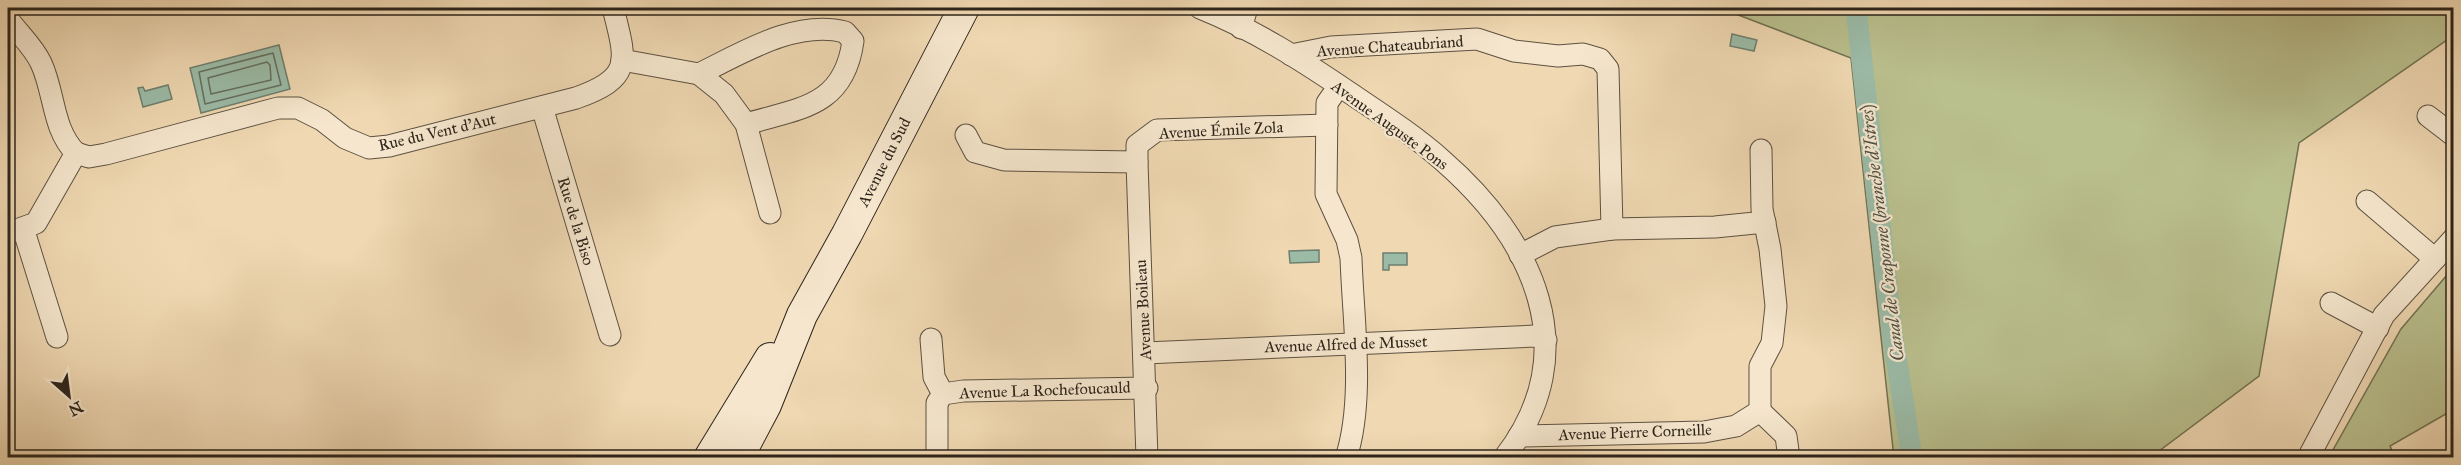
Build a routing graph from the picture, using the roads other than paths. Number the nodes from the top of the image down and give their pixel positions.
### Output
1 (612, 8) edge
2 (964, 8) edge
3 (1200, 8) edge
4 (1247, 8) edge
5 (8, 19) edge
6 (1241, 28) junction
7 (1292, 55) junction
8 (622, 60) junction
9 (699, 74) junction
10 (1339, 86) junction
11 (542, 107) junction
12 (2428, 116) dead end
13 (747, 124) junction
14 (1326, 125) junction
15 (966, 135) dead end
16 (2454, 136) edge
17 (1761, 150) dead end
18 (76, 153) junction
19 (1137, 162) junction
20 (2367, 201) dead end
21 (770, 213) dead end
22 (1765, 222) junction
23 (15, 230) edge
24 (1612, 230) junction
25 (2454, 237) edge
26 (1520, 255) junction
27 (2435, 259) junction
28 (2331, 303) dead end
29 (802, 315) junction
30 (2378, 328) junction
31 (610, 335) dead end
32 (57, 338) dead end
33 (931, 339) dead end
34 (1546, 339) junction
35 (1354, 344) junction
36 (1145, 353) junction
37 (1147, 388) junction
38 (942, 394) junction
39 (1760, 411) junction
40 (1519, 436) junction
41 (1506, 456) edge
42 (709, 458) edge
43 (738, 458) edge
44 (938, 458) edge
45 (1147, 458) edge
46 (1346, 458) edge
47 (1789, 458) edge
48 (2308, 458) edge

1 - 8 street
2 - 29 main road, Avenue du Sud
3 - 6 street, Avenue Auguste Pons
4 - 6 street
5 - 18 street
6 - 7 street, Avenue Auguste Pons
7 - 10 street, Avenue Auguste Pons
7 - 24 street, Avenue Chateaubriand
8 - 9 street
8 - 11 street, Rue du Vent d'Aut
9 - 13 street
9 - 13 street
10 - 14 street
10 - 26 street, Avenue Auguste Pons
11 - 18 street, Rue du Vent d'Aut
11 - 31 street, Rue de la Biso
12 - 16 street
13 - 21 street
14 - 19 street, Avenue Émile Zola
14 - 35 street
15 - 19 street
17 - 22 street
18 - 23 street
19 - 36 street, Avenue Boileau
20 - 27 street
22 - 24 street
22 - 39 street
23 - 32 street
24 - 26 street
25 - 27 street
26 - 34 street, Avenue Auguste Pons
27 - 30 street
28 - 30 street
29 - 42 main road, Avenue du Sud
29 - 43 main road, Avenue du Sud
30 - 48 street
33 - 38 street, Avenue La Rochefoucauld
34 - 35 street, Avenue Alfred de Musset
34 - 40 street, Avenue Auguste Pons
35 - 36 street, Avenue Alfred de Musset
35 - 46 street
36 - 37 street, Avenue Boileau
37 - 38 street, Avenue La Rochefoucauld
37 - 45 street, Avenue Boileau
38 - 44 street, Avenue La Rochefoucauld
39 - 40 street, Avenue Pierre Corneille
39 - 47 street
40 - 41 street, Avenue Auguste Pons

